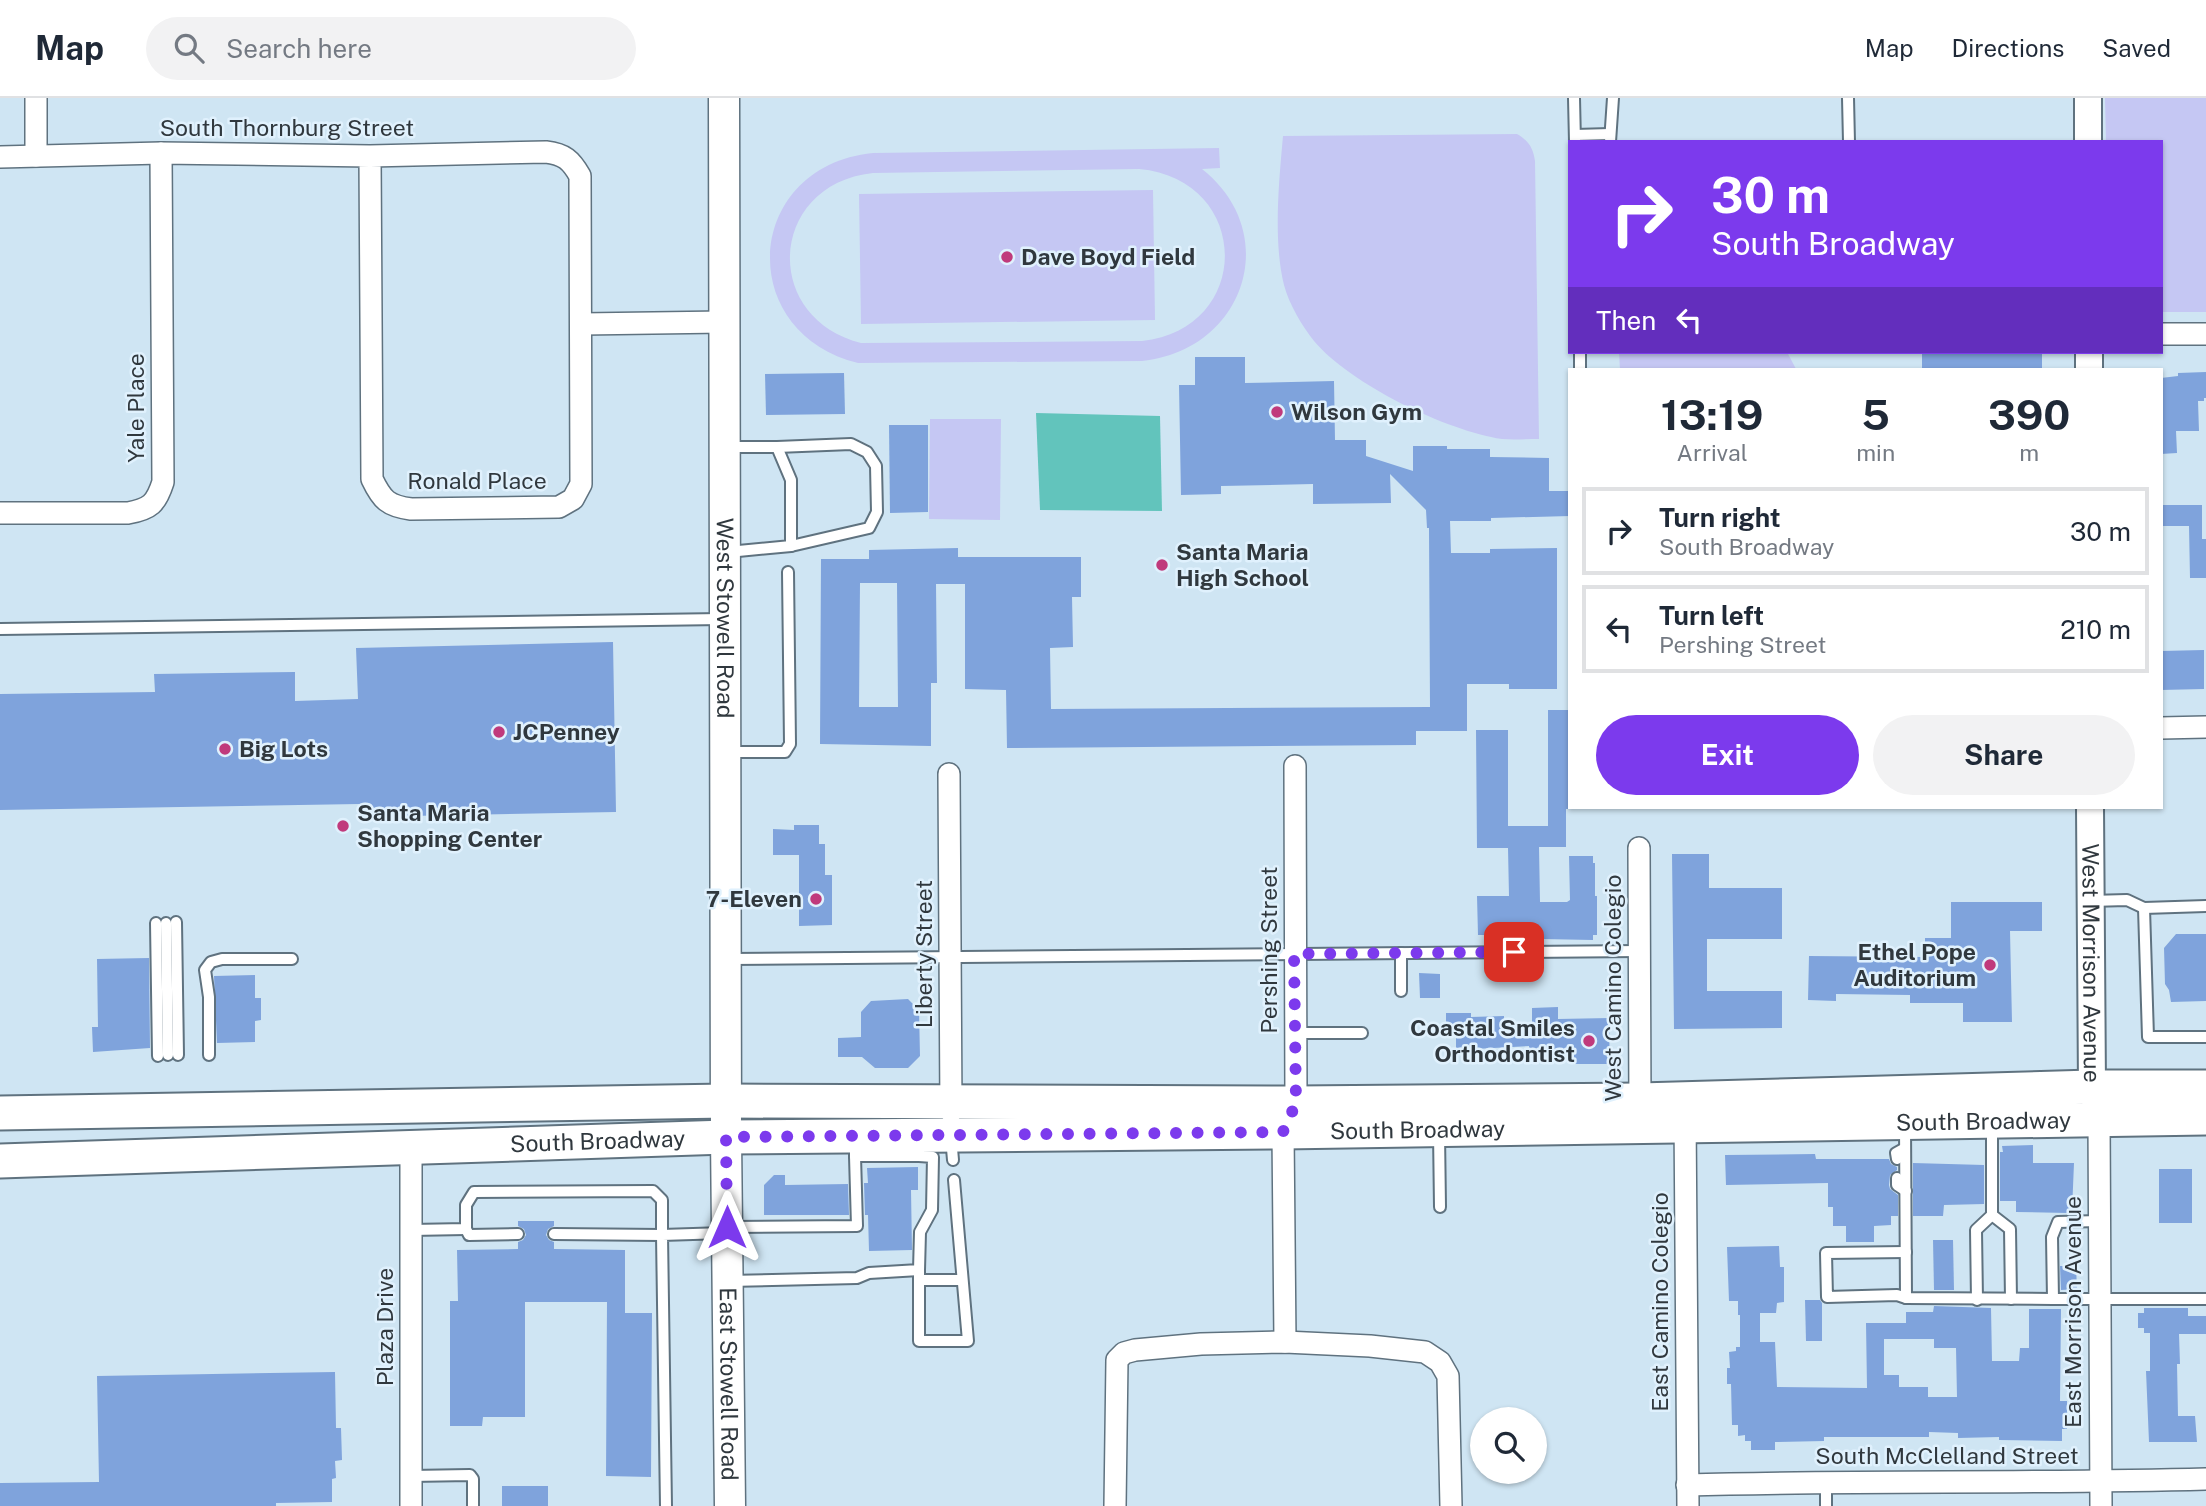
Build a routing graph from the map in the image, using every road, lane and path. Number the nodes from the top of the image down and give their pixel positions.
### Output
1 (36, 98) edge
2 (724, 98) edge
3 (1574, 98) edge
4 (1613, 98) edge
5 (1848, 98) edge
6 (2088, 98) edge
7 (1575, 138) edge
8 (1609, 138) edge
9 (1849, 140) edge
10 (2088, 140) edge
11 (161, 153) junction
12 (36, 156) junction
13 (370, 156) junction
14 (0, 157) edge
15 (571, 161) joint
16 (724, 322) junction
17 (582, 324) junction
18 (2163, 334) edge
19 (2206, 334) edge
20 (725, 447) junction
21 (777, 447) junction
22 (0, 513) edge
23 (791, 546) junction
24 (725, 553) junction
25 (788, 572) dead end
26 (726, 619) junction
27 (0, 629) edge
28 (2206, 727) edge
29 (2163, 728) edge
30 (726, 752) junction
31 (1295, 766) dead end
32 (949, 774) dead end
33 (2090, 809) edge
34 (1639, 848) dead end
35 (2090, 901) junction
36 (2206, 906) edge
37 (2144, 908) junction
38 (166, 922) joint
39 (1640, 951) junction
40 (1401, 953) junction
41 (1294, 954) junction
42 (951, 957) junction
43 (292, 959) dead end
44 (726, 959) junction
45 (1401, 991) dead end
46 (1295, 1033) junction
47 (1362, 1033) dead end
48 (2206, 1037) edge
49 (209, 1055) dead end
50 (2206, 1087) edge
51 (726, 1101) junction
52 (2095, 1103) junction
53 (0, 1113) edge
54 (1685, 1113) junction
55 (1640, 1114) junction
56 (1290, 1118) junction
57 (2206, 1118) edge
58 (1992, 1120) junction
59 (1439, 1130) junction
60 (1905, 1135) junction
61 (726, 1137) junction
62 (938, 1138) junction
63 (855, 1146) junction
64 (411, 1149) junction
65 (1897, 1159) dead end
66 (0, 1161) edge
67 (1897, 1178) dead end
68 (954, 1181) dead end
69 (1906, 1191) junction
70 (1440, 1207) dead end
71 (932, 1210) junction
72 (956, 1210) junction
73 (1992, 1215) junction
74 (2099, 1221) junction
75 (466, 1229) junction
76 (411, 1230) junction
77 (727, 1230) junction
78 (518, 1234) dead end
79 (554, 1234) dead end
80 (662, 1235) junction
81 (1906, 1252) junction
82 (919, 1275) junction
83 (962, 1280) junction
84 (728, 1281) junction
85 (1906, 1298) junction
86 (2011, 1299) junction
87 (2053, 1299) junction
88 (2099, 1299) junction
89 (2206, 1299) edge
90 (1977, 1300) junction
91 (1285, 1342) junction
92 (411, 1476) junction
93 (2206, 1479) edge
94 (1826, 1481) junction
95 (2101, 1482) junction
96 (1687, 1496) edge
97 (411, 1506) edge
98 (473, 1506) edge
99 (666, 1506) edge
100 (730, 1506) edge
101 (1115, 1506) edge
102 (1451, 1506) edge
103 (1826, 1506) edge
104 (2101, 1506) edge

1 - 12 street
2 - 16 main road, West Stowell Road
3 - 7 lane
4 - 8 lane
5 - 9 lane
6 - 10 street
7 - 8 lane
11 - 12 street, South Thornburg Street
11 - 13 street, South Thornburg Street
11 - 22 street, Yale Place
12 - 14 street, South Thornburg Street
13 - 15 street, South Thornburg Street
13 - 17 street, Ronald Place
15 - 17 street, Ronald Place
16 - 17 street
16 - 20 main road, West Stowell Road
18 - 19 street
20 - 21 lane
20 - 24 main road, West Stowell Road
21 - 23 lane
21 - 23 lane
23 - 24 lane
24 - 26 main road, West Stowell Road
25 - 30 lane
26 - 27 lane
26 - 30 main road, West Stowell Road
28 - 29 street
30 - 44 main road, West Stowell Road
31 - 41 street, Pershing Street
32 - 42 street, Liberty Street
33 - 35 street, West Morrison Avenue
34 - 39 street, West Camino Colegio
35 - 37 lane
35 - 52 street, West Morrison Avenue
36 - 37 lane
37 - 48 lane
38 - 38 lane
39 - 40 lane
39 - 55 street, West Camino Colegio
40 - 41 lane
40 - 45 lane
41 - 42 lane
41 - 46 street, Pershing Street
42 - 44 lane
42 - 62 street, Liberty Street
43 - 49 lane
44 - 51 main road, West Stowell Road
46 - 47 lane
46 - 56 street, Pershing Street
50 - 52 main road, South Broadway
51 - 53 main road, South Broadway
51 - 61 main road, West Stowell Road
51 - 62 main road, South Broadway
52 - 54 main road, South Broadway
52 - 57 main road, South Broadway
52 - 58 main road, South Broadway
52 - 74 street, East Morrison Avenue
54 - 55 main road, South Broadway
54 - 60 main road, South Broadway
54 - 96 street, East Camino Colegio
55 - 56 main road, South Broadway
55 - 59 main road, South Broadway
56 - 59 main road, South Broadway
56 - 62 main road, South Broadway
56 - 91 street, Pershing Street
58 - 60 main road, South Broadway
58 - 73 lane
59 - 70 lane
60 - 65 lane
60 - 69 lane
61 - 63 main road, South Broadway
61 - 64 main road, South Broadway
61 - 77 main road, East Stowell Road
62 - 63 main road, South Broadway
62 - 71 lane
63 - 77 lane
64 - 66 main road, South Broadway
64 - 76 street, Plaza Drive
67 - 69 lane
68 - 72 lane
69 - 81 lane
71 - 72 lane
71 - 82 lane
72 - 83 lane
73 - 86 lane
73 - 90 lane
74 - 87 lane
74 - 88 street, East Morrison Avenue
75 - 76 lane
75 - 78 lane
75 - 80 lane
76 - 92 street, Plaza Drive
77 - 80 lane
77 - 84 main road, East Stowell Road
79 - 80 lane
80 - 99 lane
81 - 85 lane
81 - 85 lane
82 - 83 lane
82 - 83 lane
82 - 84 lane
84 - 100 main road, East Stowell Road
85 - 90 lane
86 - 87 lane
86 - 90 lane
87 - 88 lane
88 - 89 lane
88 - 95 street, East Morrison Avenue
91 - 101 street
91 - 102 street
92 - 97 street, Plaza Drive
92 - 98 lane
93 - 95 street, South McClelland Street
94 - 95 street, South McClelland Street
94 - 96 street, South McClelland Street
94 - 103 lane
95 - 104 street, East Morrison Avenue

